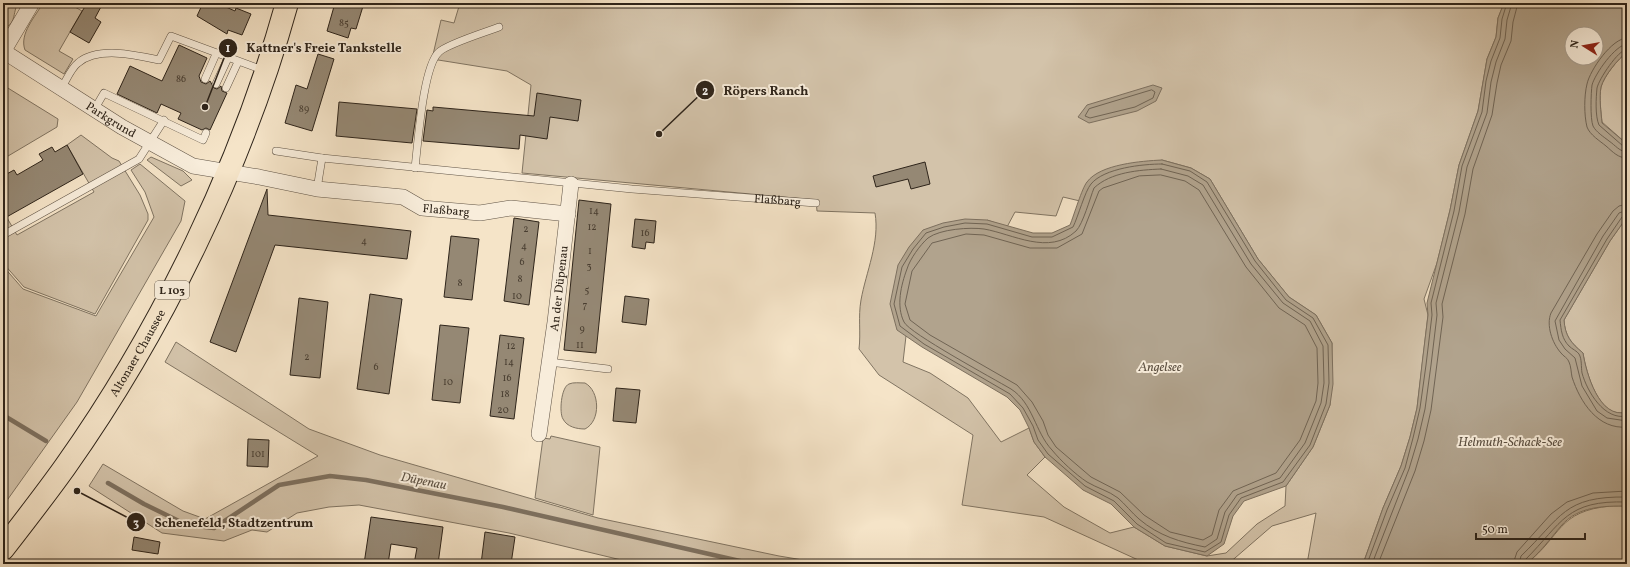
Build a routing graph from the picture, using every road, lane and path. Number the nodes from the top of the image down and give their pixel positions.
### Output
1 (32, 3) edge
2 (287, 3) edge
3 (499, 27) dead end
4 (3, 51) edge
5 (216, 54) junction
6 (228, 58) junction
7 (238, 62) junction
8 (266, 71) junction
9 (205, 79) dead end
10 (216, 84) dead end
11 (226, 88) dead end
12 (62, 89) junction
13 (94, 110) junction
14 (164, 120) junction
15 (206, 132) dead end
16 (148, 142) junction
17 (276, 151) dead end
18 (322, 158) junction
19 (415, 168) junction
20 (227, 173) junction
21 (572, 184) junction
22 (317, 190) junction
23 (816, 203) dead end
24 (568, 214) junction
25 (3, 235) edge
26 (549, 362) junction
27 (608, 369) dead end
28 (538, 434) dead end
29 (3, 549) edge

1 - 4 street
2 - 8 main road, Altonaer Chaussee / L 103
3 - 19 lane
4 - 12 street, Parkgrund
5 - 6 lane
5 - 9 lane
5 - 12 lane
6 - 7 lane
6 - 10 lane
7 - 8 lane
7 - 11 lane
8 - 20 main road, Altonaer Chaussee / L 103
12 - 13 street, Parkgrund
13 - 14 lane
13 - 16 street, Parkgrund
14 - 15 lane
14 - 16 lane
16 - 20 street, Parkgrund
16 - 25 lane
17 - 18 lane, Flaßbarg
18 - 19 lane, Flaßbarg
18 - 22 lane
19 - 21 lane, Flaßbarg
20 - 22 street, Flaßbarg
20 - 29 main road, Altonaer Chaussee / L 103
21 - 23 lane, Flaßbarg
21 - 24 street
22 - 24 street, Flaßbarg
24 - 26 street, An der Düpenau
26 - 27 lane
26 - 28 street, An der Düpenau

